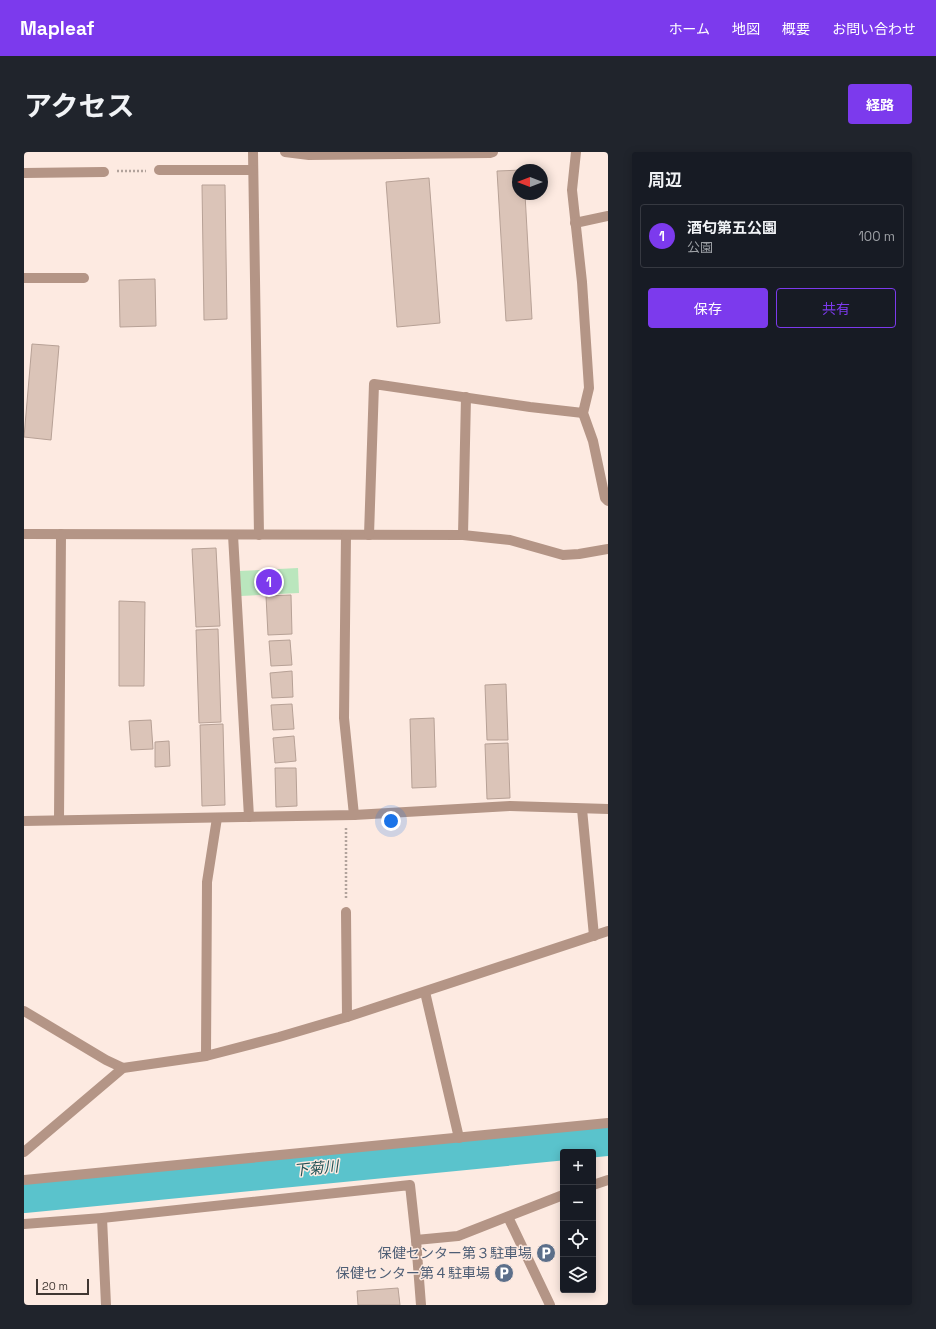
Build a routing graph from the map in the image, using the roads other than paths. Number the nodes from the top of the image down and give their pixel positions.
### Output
1 (253, 152) edge
2 (285, 152) edge
3 (492, 152) edge
4 (576, 152) edge
5 (159, 170) road end
6 (253, 170) junction
7 (104, 172) road end
8 (24, 173) edge
9 (608, 216) edge
10 (575, 223) junction
11 (24, 278) edge
12 (84, 278) dead end
13 (466, 397) junction
14 (583, 413) junction
15 (608, 501) edge
16 (24, 534) edge
17 (61, 534) junction
18 (233, 535) junction
19 (259, 535) junction
20 (346, 535) junction
21 (369, 535) junction
22 (463, 535) junction
23 (608, 548) edge
24 (582, 809) junction
25 (608, 809) edge
26 (350, 816) junction
27 (249, 817) junction
28 (217, 818) junction
29 (59, 820) junction
30 (24, 821) edge
31 (346, 912) road end
32 (608, 931) edge
33 (594, 936) junction
34 (425, 992) junction
35 (24, 1011) edge
36 (347, 1017) junction
37 (206, 1056) junction
38 (123, 1068) junction
39 (608, 1123) edge
40 (459, 1138) junction
41 (24, 1152) edge
42 (24, 1180) edge
43 (608, 1180) edge
44 (596, 1184) edge
45 (560, 1196) edge
46 (508, 1217) junction
47 (102, 1218) junction
48 (24, 1224) edge
49 (416, 1240) junction
50 (106, 1305) edge
51 (421, 1305) edge
52 (550, 1305) edge

1 - 6 street
2 - 3 street
4 - 10 street
5 - 6 street
6 - 19 street
7 - 8 street
9 - 10 street
10 - 14 street
11 - 12 street
13 - 14 street
13 - 21 street
13 - 22 street
14 - 15 street
16 - 17 street
17 - 18 street
17 - 29 street
18 - 19 street
18 - 27 street
19 - 20 street
20 - 21 street
20 - 26 street
21 - 22 street
22 - 23 street
24 - 25 street
24 - 26 street
24 - 33 street
26 - 27 street
27 - 28 street
28 - 29 street
28 - 37 street
29 - 30 street
31 - 36 street
32 - 33 street
33 - 34 street
34 - 36 street
34 - 40 street
35 - 38 street
36 - 37 street
37 - 38 street
38 - 41 street
39 - 40 street
40 - 42 street
43 - 44 street
45 - 46 street
46 - 49 street
46 - 52 street
47 - 48 street
47 - 49 street
47 - 50 street
49 - 51 street

